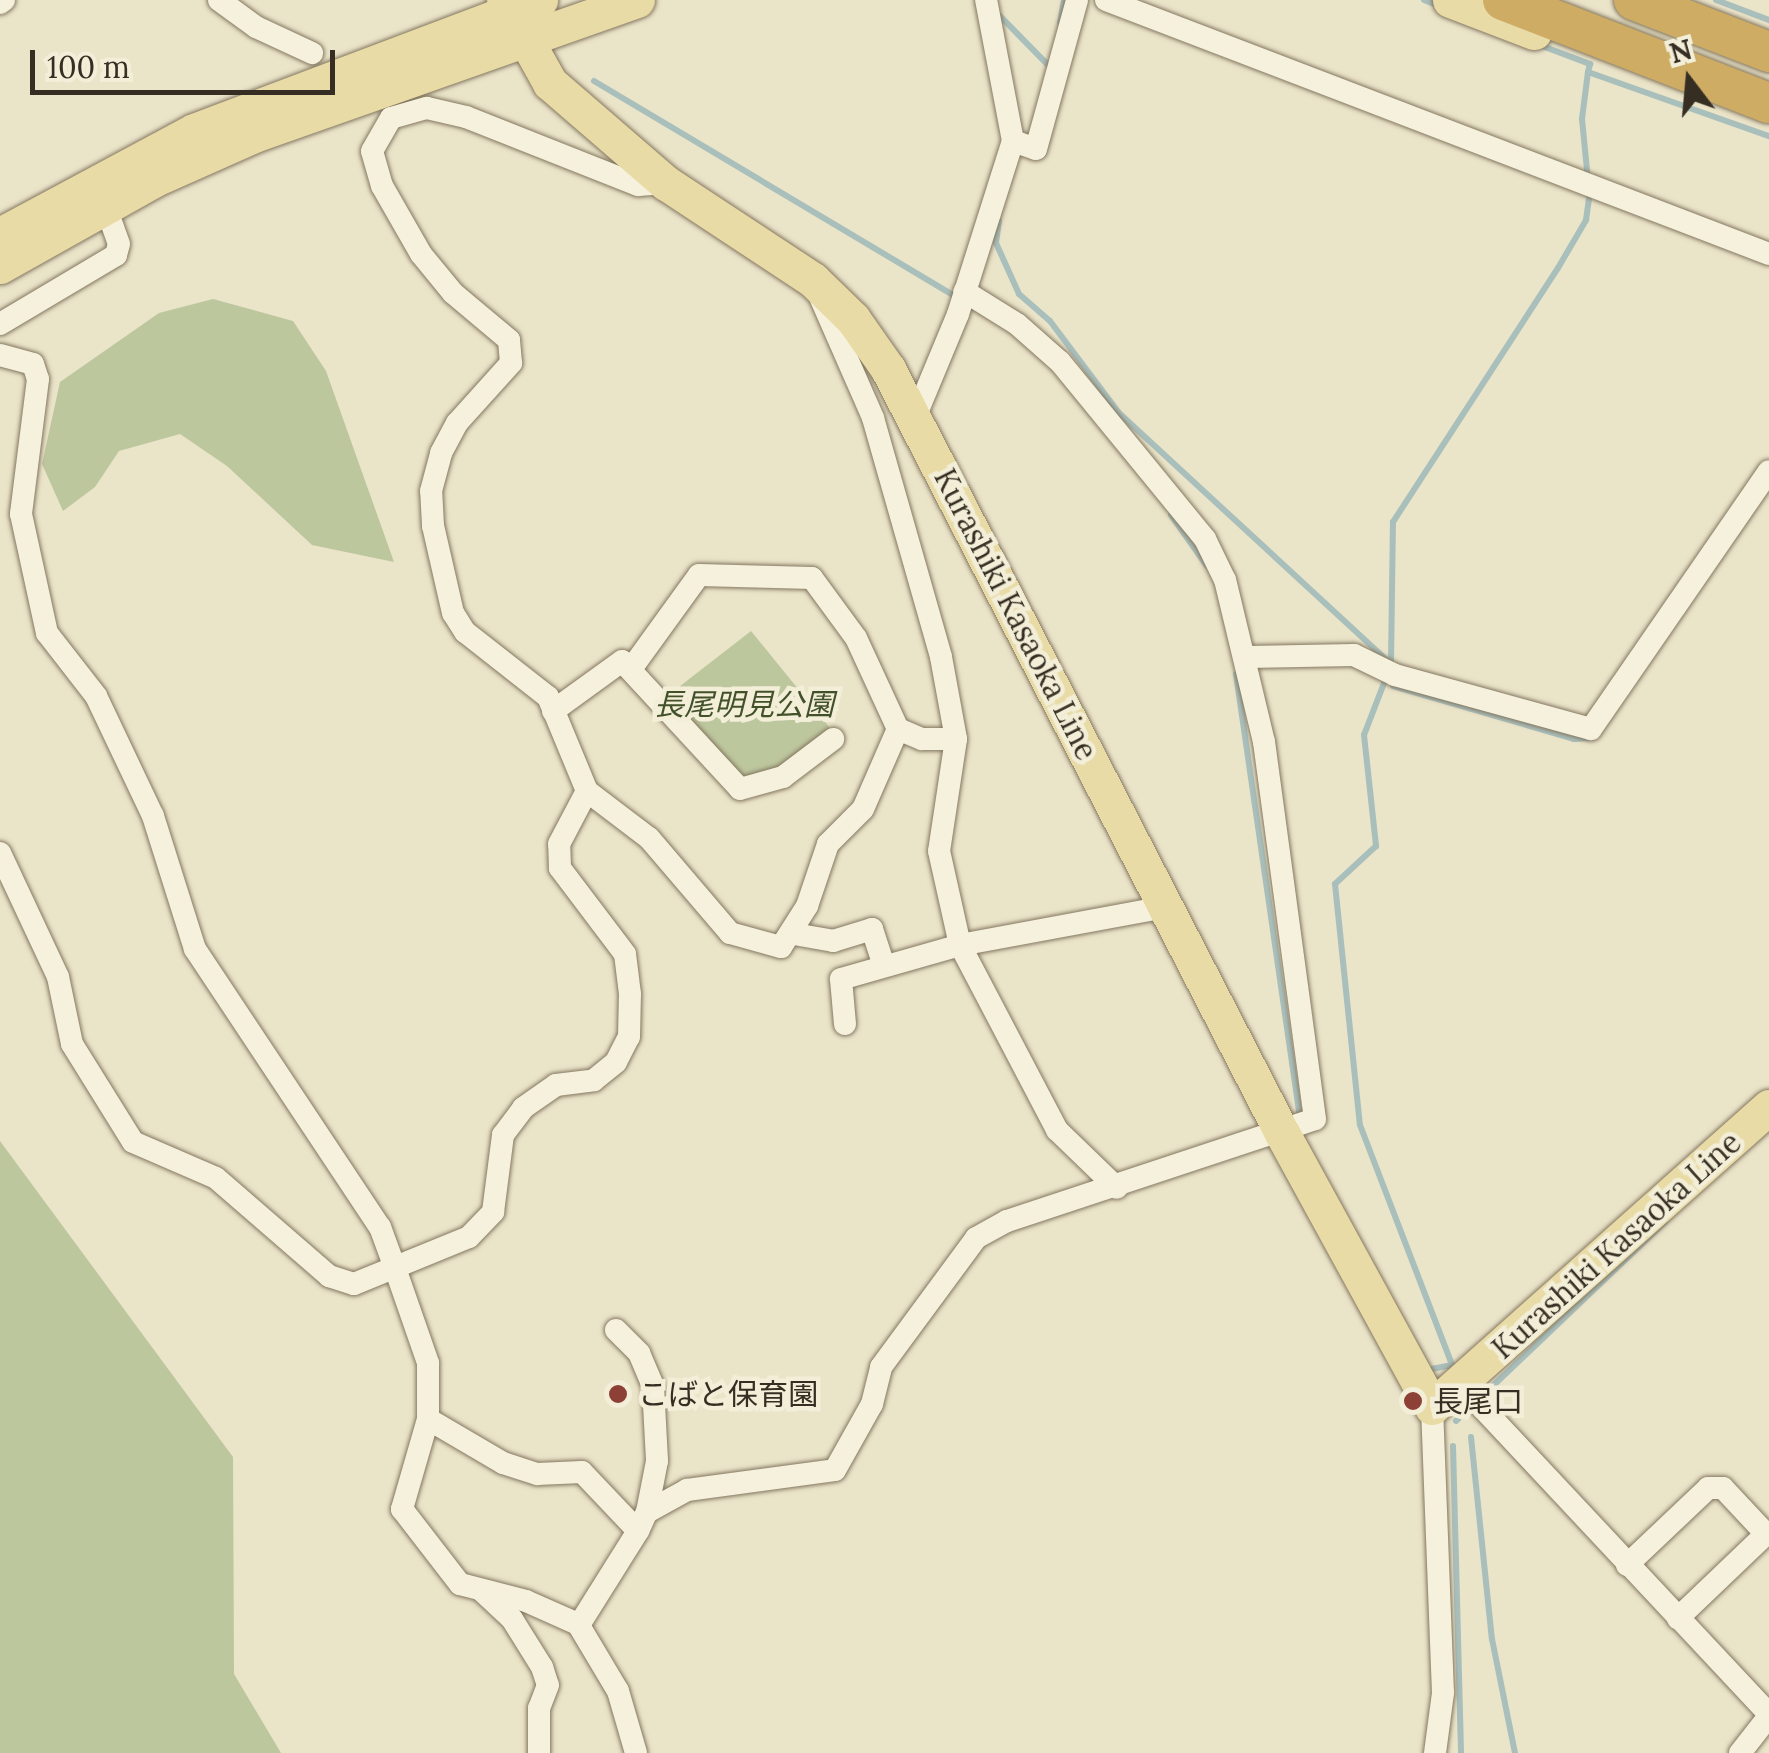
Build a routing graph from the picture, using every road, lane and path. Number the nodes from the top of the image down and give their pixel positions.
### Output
1 (219, 0) edge
2 (636, 0) edge
3 (986, 0) edge
4 (1077, 0) edge
5 (1106, 0) edge
6 (1450, 0) edge
7 (1503, 0) edge
8 (1634, 0) edge
9 (1678, 0) edge
10 (519, 12) edge
11 (1569, 14) edge
12 (1769, 34) edge
13 (1769, 52) edge
14 (312, 53) dead end
15 (1769, 78) edge
16 (1769, 103) edge
17 (1769, 121) edge
18 (1020, 144) junction
19 (666, 183) junction
20 (105, 205) junction
21 (0, 235) edge
22 (1769, 254) edge
23 (0, 266) edge
24 (813, 280) junction
25 (961, 302) junction
26 (0, 324) edge
27 (0, 355) edge
28 (916, 415) junction
29 (1769, 470) edge
30 (1249, 660) junction
31 (631, 669) junction
32 (1226, 669) dead end
33 (553, 711) junction
34 (898, 728) junction
35 (956, 739) junction
36 (833, 740) dead end
37 (587, 791) junction
38 (0, 853) edge
39 (1166, 908) junction
40 (794, 934) junction
41 (960, 945) junction
42 (883, 964) junction
43 (845, 1024) dead end
44 (1769, 1107) edge
45 (1295, 1129) junction
46 (1117, 1188) junction
47 (395, 1268) junction
48 (616, 1330) dead end
49 (1468, 1395) junction
50 (1432, 1407) junction
51 (428, 1420) junction
52 (642, 1522) junction
53 (1628, 1565) junction
54 (482, 1591) junction
55 (1678, 1618) junction
56 (579, 1625) junction
57 (1766, 1711) edge
58 (539, 1753) edge
59 (636, 1753) edge
60 (1435, 1753) edge
61 (1740, 1753) edge

1 - 14 street
2 - 10 main road
3 - 18 street
4 - 18 street
5 - 22 street
6 - 17 main road
7 - 11 highway
8 - 13 highway
9 - 12 main road
10 - 19 main road, Kurashiki Kasaoka Line
10 - 20 main road
10 - 21 main road
11 - 15 highway
11 - 16 highway
18 - 25 street
19 - 24 main road, Kurashiki Kasaoka Line
19 - 33 street
20 - 23 main road
20 - 26 street
24 - 28 main road, Kurashiki Kasaoka Line
24 - 35 street
25 - 28 street
25 - 30 street
27 - 47 street
28 - 39 main road, Kurashiki Kasaoka Line
29 - 30 street
30 - 32 street
30 - 45 street
31 - 33 street
31 - 34 street
31 - 36 street
33 - 37 street
34 - 35 street
34 - 40 street
35 - 41 street
37 - 40 street
37 - 47 street
38 - 47 street
39 - 41 street
39 - 45 main road, Kurashiki Kasaoka Line
40 - 42 street
41 - 42 street
41 - 46 street
42 - 43 street
44 - 49 main road, Kurashiki Kasaoka Line
45 - 46 street
45 - 50 main road, Kurashiki Kasaoka Line
46 - 52 street
47 - 51 street
48 - 52 street
49 - 50 main road, Kurashiki Kasaoka Line
49 - 53 street
50 - 60 street
51 - 52 street
51 - 54 street
52 - 56 street
53 - 55 street
53 - 55 street
54 - 56 street
54 - 58 street
55 - 57 street
56 - 59 street
57 - 61 street

